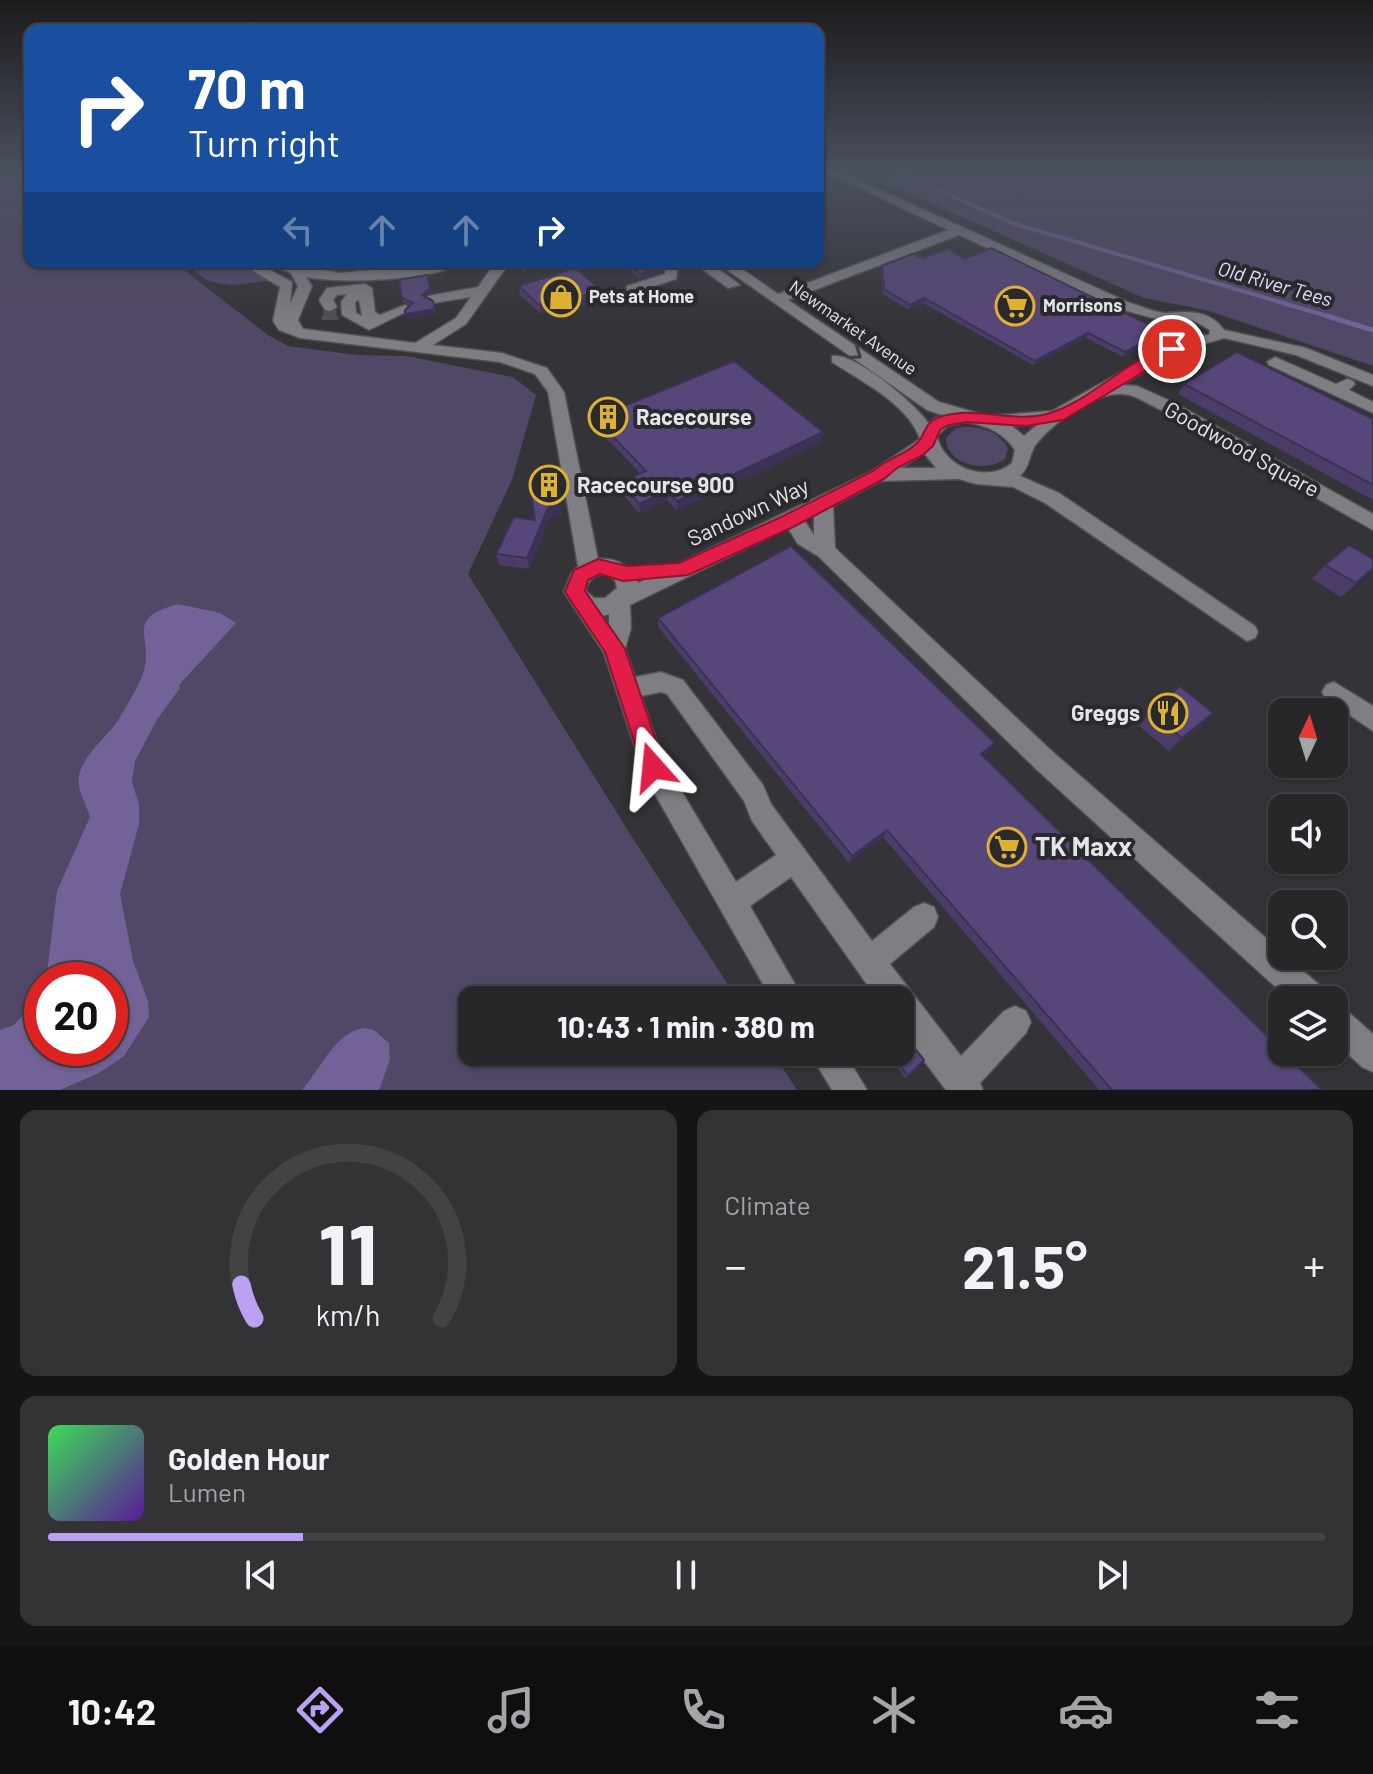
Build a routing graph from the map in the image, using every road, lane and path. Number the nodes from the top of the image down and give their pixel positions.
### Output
1 (939, 222) edge
2 (960, 230) junction
3 (256, 268) edge
4 (288, 268) edge
5 (427, 268) edge
6 (498, 268) edge
7 (673, 268) edge
8 (709, 268) edge
9 (732, 268) edge
10 (296, 271) junction
11 (833, 278) junction
12 (632, 289) dead end
13 (852, 290) dead end
14 (481, 291) junction
15 (433, 299) edge
16 (777, 299) junction
17 (405, 309) edge
18 (371, 323) junction
19 (1169, 324) junction
20 (297, 331) junction
21 (1213, 337) junction
22 (345, 341) junction
23 (417, 349) junction
24 (1172, 349) junction
25 (1275, 362) dead end
26 (1366, 378) edge
27 (1106, 390) junction
28 (1337, 391) junction
29 (1373, 408) edge
30 (1057, 416) junction
31 (975, 418) junction
32 (928, 439) junction
33 (1024, 450) junction
34 (878, 475) junction
35 (964, 475) junction
36 (999, 478) junction
37 (823, 503) junction
38 (794, 518) junction
39 (1373, 523) edge
40 (825, 551) junction
41 (589, 569) junction
42 (681, 570) junction
43 (623, 573) junction
44 (579, 600) junction
45 (621, 600) junction
46 (1247, 632) dead end
47 (614, 649) junction
48 (628, 688) junction
49 (1334, 692) dead end
50 (1373, 720) edge
51 (794, 859) junction
52 (731, 902) junction
53 (924, 917) dead end
54 (869, 962) junction
55 (781, 986) edge
56 (886, 986) edge
57 (1297, 986) edge
58 (1015, 1022) dead end
59 (914, 1023) edge
60 (1348, 1033) edge
61 (1373, 1056) edge
62 (835, 1066) edge
63 (963, 1086) edge
64 (851, 1090) edge

1 - 2 street
2 - 11 street
2 - 19 street
3 - 20 street
4 - 10 street
5 - 10 street
6 - 14 street
7 - 12 street
8 - 32 street, Newmarket Avenue
9 - 16 street, Newmarket Avenue
10 - 20 street
11 - 13 street
11 - 16 street
14 - 15 street
14 - 23 street
16 -> 31 street, Newmarket Avenue
17 - 18 street
18 - 18 street
18 - 22 street
19 - 21 street
19 - 21 street
19 - 24 street
20 - 22 street
21 - 24 street
21 - 26 street
22 - 23 street
23 - 41 street
24 - 27 street
25 - 28 street
26 - 28 street
27 - 30 street
27 - 39 street, Goodwood Square
28 - 29 street
30 - 31 street
30 - 33 street
31 - 32 street
31 - 33 street
32 - 34 street, Sandown Way
32 - 35 street
33 - 36 street
34 - 35 street
34 - 37 street, Sandown Way
35 - 36 street
36 - 46 street
37 - 38 street, Sandown Way
37 - 40 street
38 - 40 street
38 - 42 street, Sandown Way
40 - 57 street
41 - 43 street
41 - 44 street
42 - 43 street
42 - 45 street, Sandown Way
43 - 45 street
44 - 45 street
44 - 47 street
45 - 47 street
47 - 48 street
48 - 51 street
48 - 52 street
49 - 50 street
51 - 52 street
51 - 54 street
52 - 55 street
53 - 54 street
54 - 56 street
58 - 63 street
59 - 63 street
60 - 61 street
62 - 64 street

